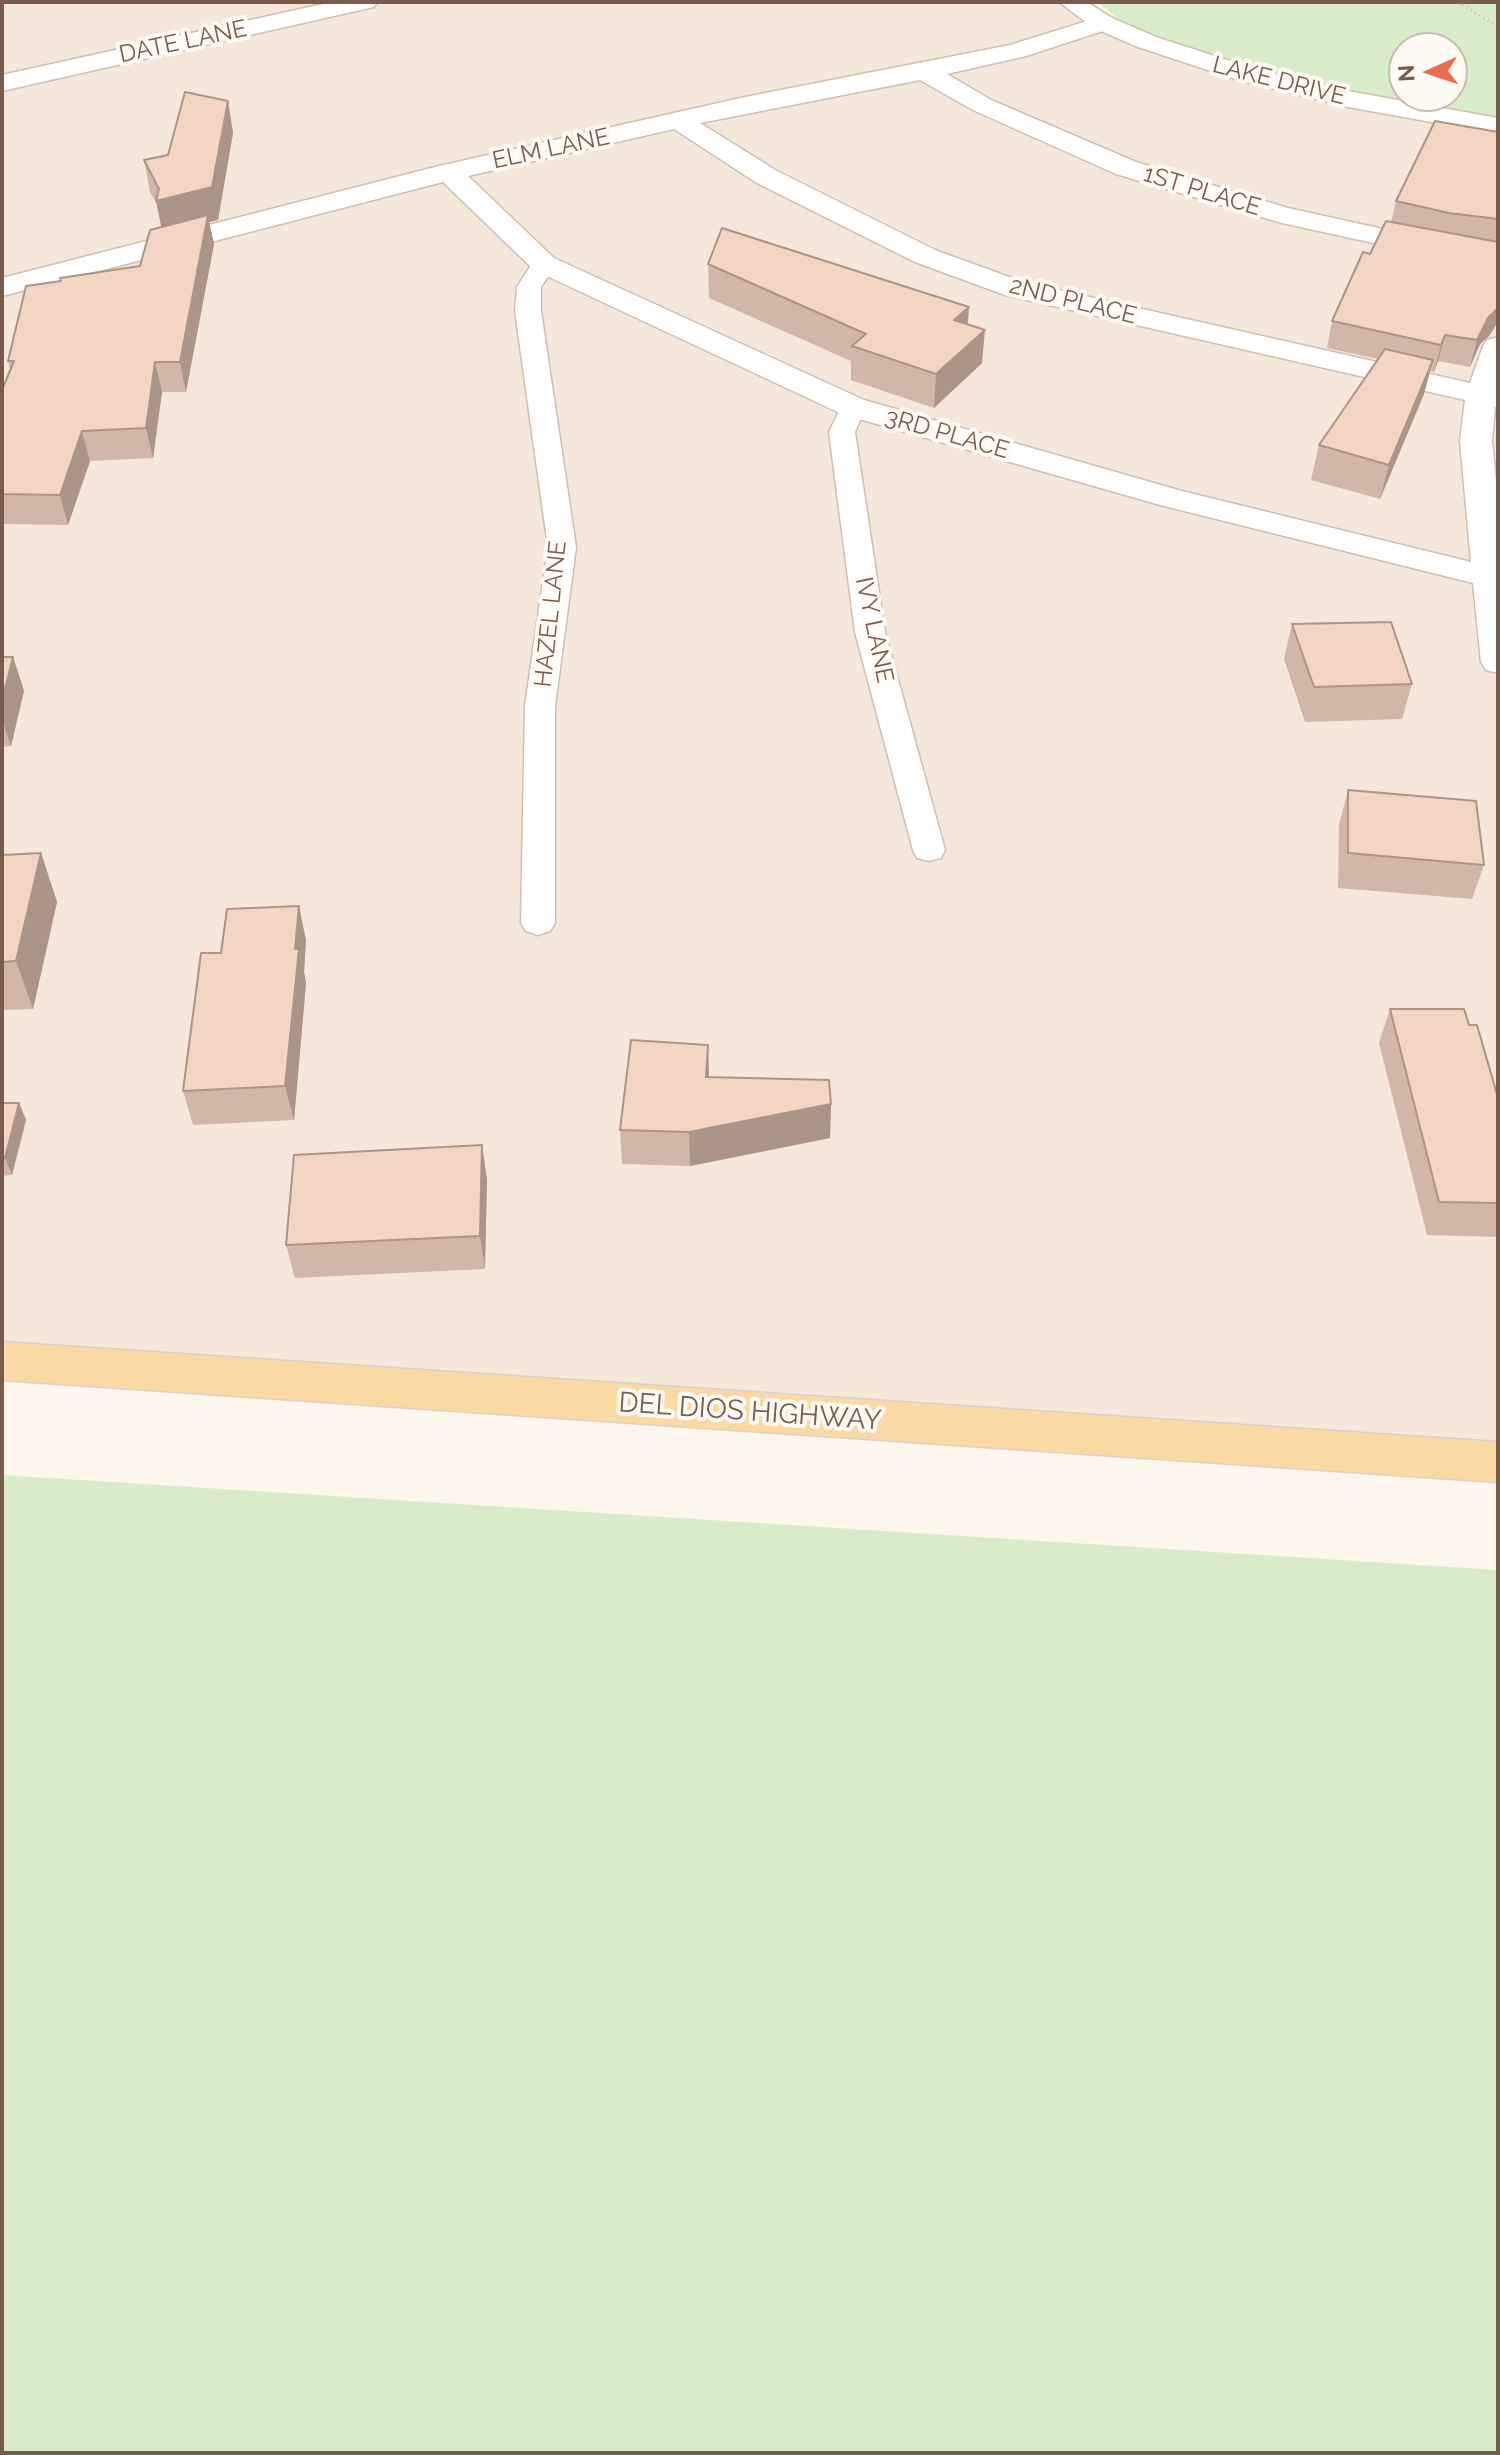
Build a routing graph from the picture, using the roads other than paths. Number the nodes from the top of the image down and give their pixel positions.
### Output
1 (365, 2) edge
2 (1071, 2) edge
3 (1103, 23) junction
4 (924, 72) junction
5 (2, 83) edge
6 (679, 121) junction
7 (1498, 126) edge
8 (449, 172) junction
9 (1498, 258) edge
10 (544, 264) junction
11 (2, 287) edge
12 (1498, 346) edge
13 (1489, 397) edge
14 (853, 407) junction
15 (1493, 579) edge
16 (1498, 662) edge
17 (929, 850) dead end
18 (538, 923) dead end
19 (2, 1361) edge
20 (1498, 1462) edge

1 - 5 street, DATE LANE
2 - 3 street, LAKE DRIVE
3 - 4 street, ELM LANE
3 - 7 street, LAKE DRIVE
4 - 6 street, ELM LANE
4 - 9 street, 1ST PLACE
6 - 8 street, ELM LANE
6 - 13 street, 2ND PLACE
8 - 10 street, 3RD PLACE
8 - 11 street, ELM LANE
10 - 14 street, 3RD PLACE
10 - 18 lane, HAZEL LANE
12 - 13 street
13 - 15 street
14 - 15 street, 3RD PLACE
14 - 17 lane, IVY LANE
15 - 16 street
19 - 20 main road, DEL DIOS HIGHWAY

